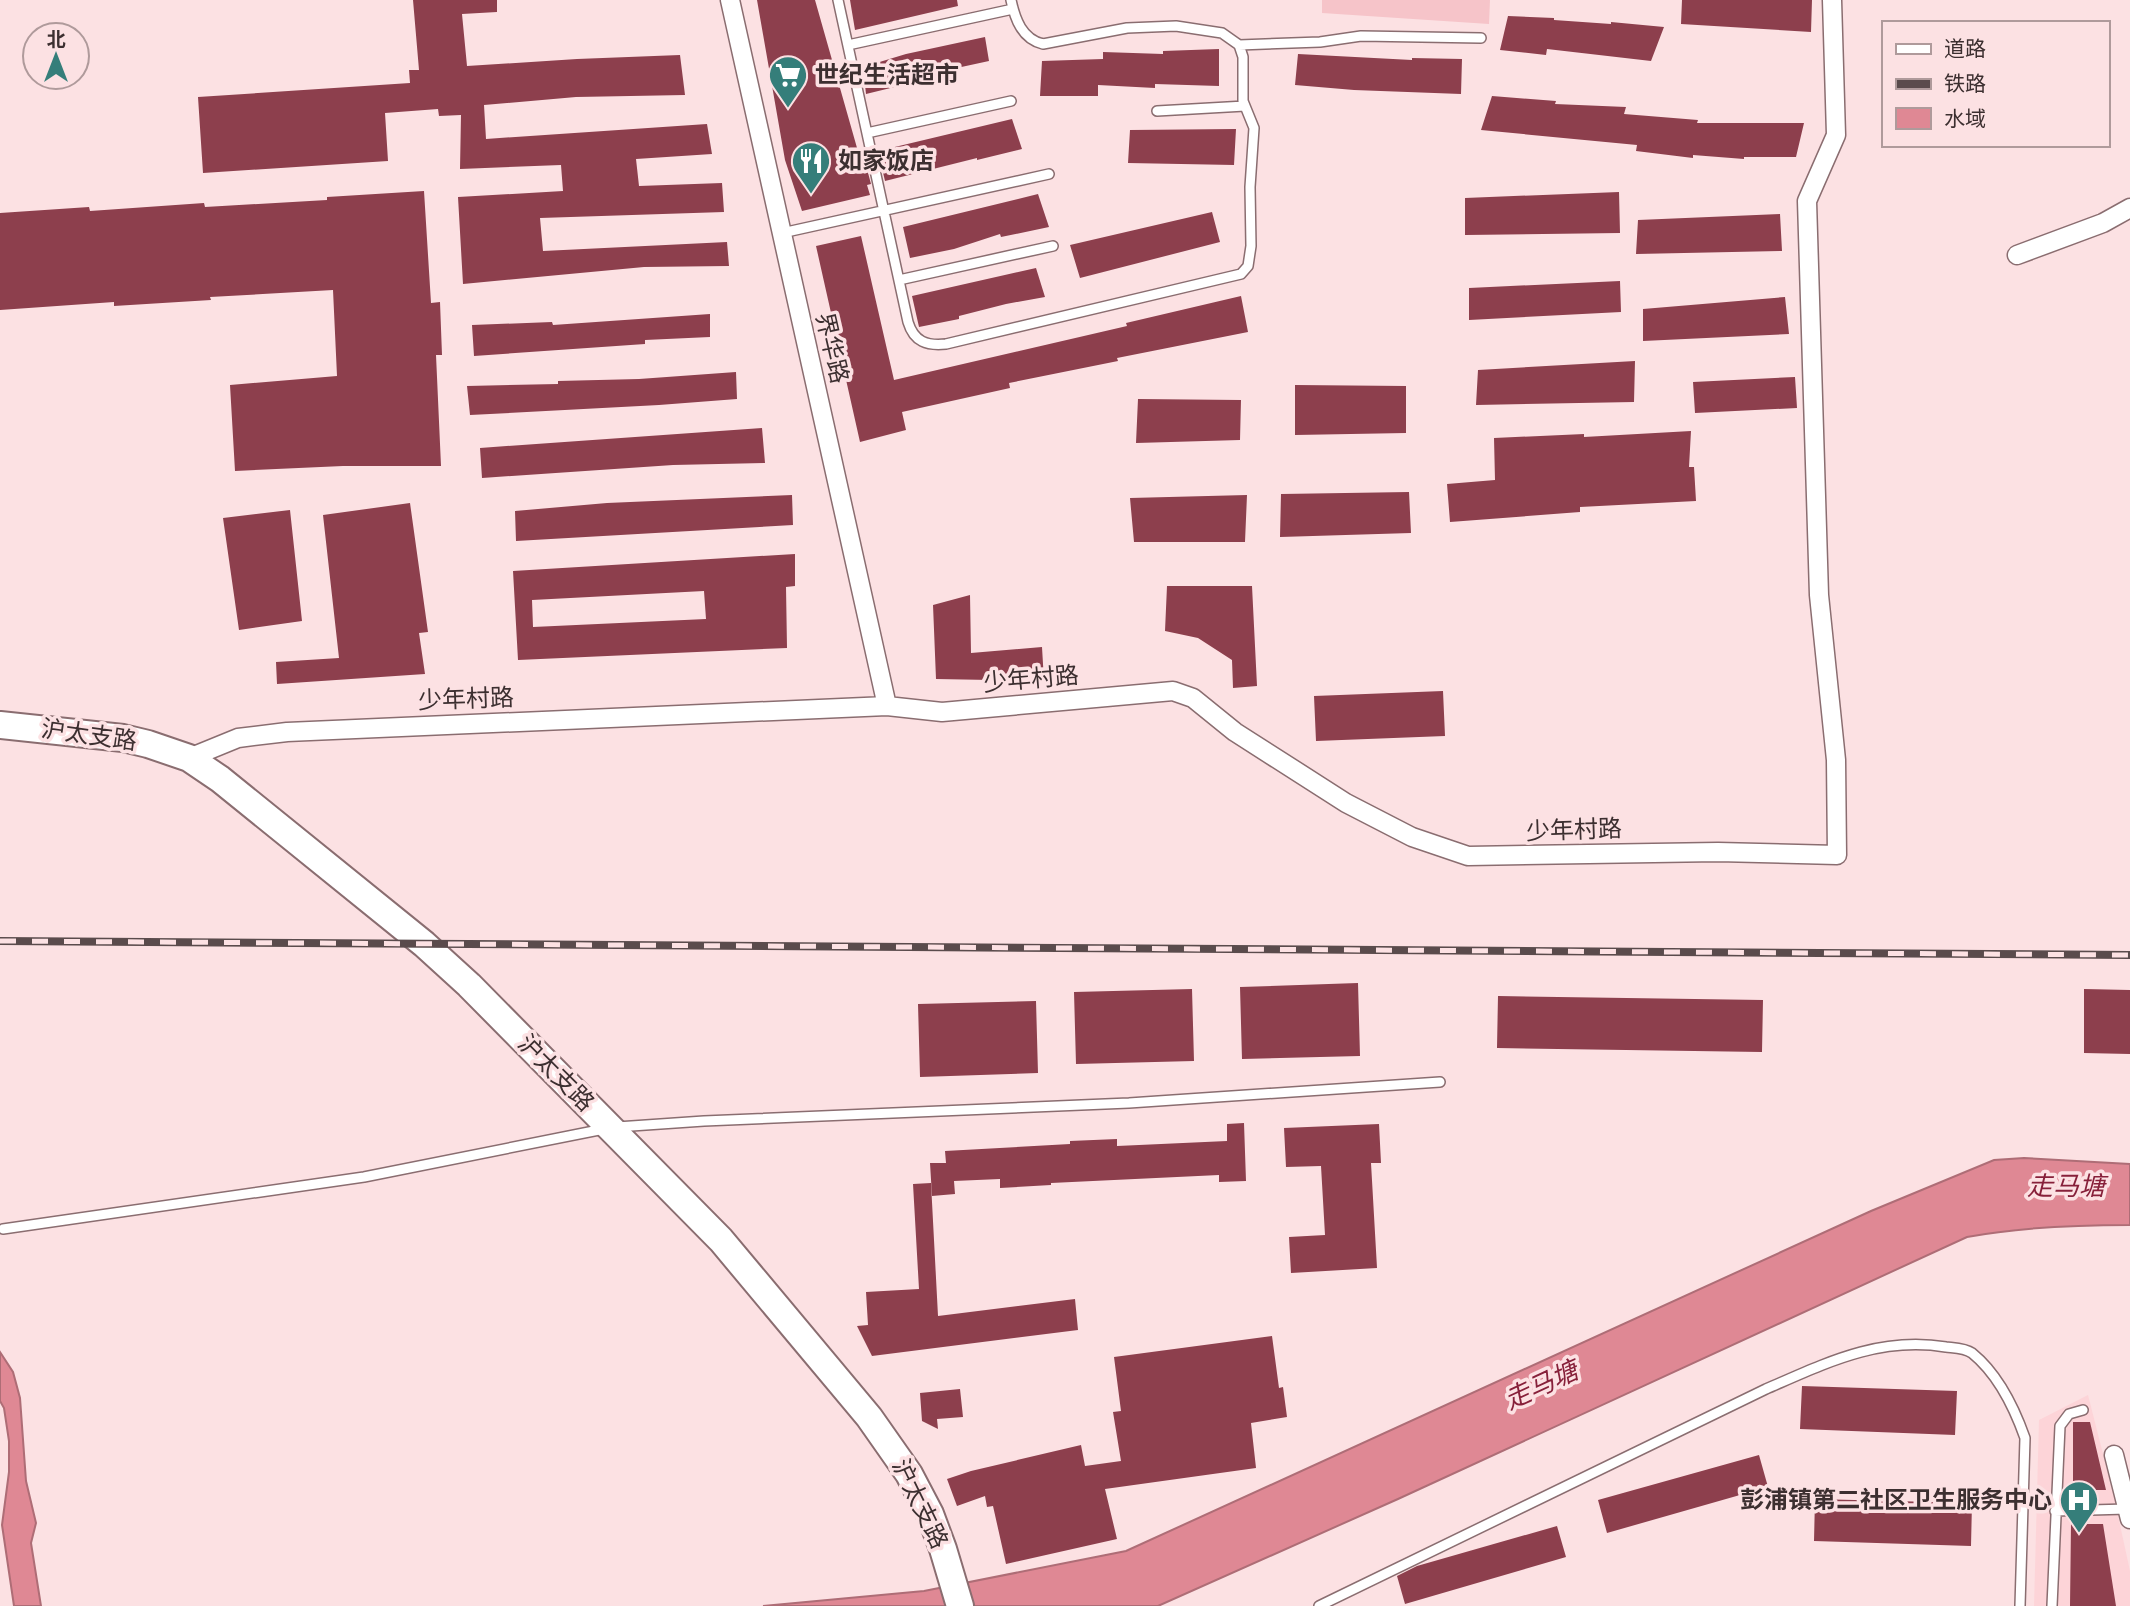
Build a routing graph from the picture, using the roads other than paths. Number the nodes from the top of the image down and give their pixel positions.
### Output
1 (730, 0) edge
2 (838, 0) edge
3 (1832, 0) edge
4 (1012, 4) edge
5 (1481, 38) dead end
6 (1239, 45) junction
7 (848, 46) junction
8 (1011, 101) dead end
9 (1245, 106) junction
10 (1157, 111) dead end
11 (867, 133) junction
12 (1049, 174) dead end
13 (2130, 208) edge
14 (884, 211) junction
15 (782, 233) junction
16 (1053, 246) dead end
17 (2017, 255) dead end
18 (899, 280) junction
19 (887, 706) junction
20 (0, 725) edge
21 (189, 758) junction
22 (1440, 1082) dead end
23 (611, 1127) junction
24 (3, 1228) dead end
25 (2083, 1410) dead end
26 (2114, 1455) dead end
27 (2055, 1511) junction
28 (2129, 1514) edge
29 (960, 1606) edge
30 (1319, 1606) edge
31 (2020, 1606) edge
32 (2052, 1606) edge

1 - 15 street, 界华路
2 - 7 lane
3 - 19 street, 少年村路
4 - 6 lane
4 - 7 lane
5 - 6 lane
6 - 9 lane
7 - 11 lane
8 - 11 lane
9 - 10 lane
9 - 18 lane
11 - 14 lane
12 - 14 lane
13 - 17 street
14 - 15 lane
14 - 18 lane
15 - 19 street, 界华路
16 - 18 lane
19 - 21 street, 少年村路
20 - 21 street, 沪太支路
21 - 23 street, 沪太支路
22 - 23 lane
23 - 24 lane
23 - 29 street, 沪太支路
25 - 27 lane
26 - 28 street
27 - 28 lane
27 - 32 lane
30 - 31 lane

